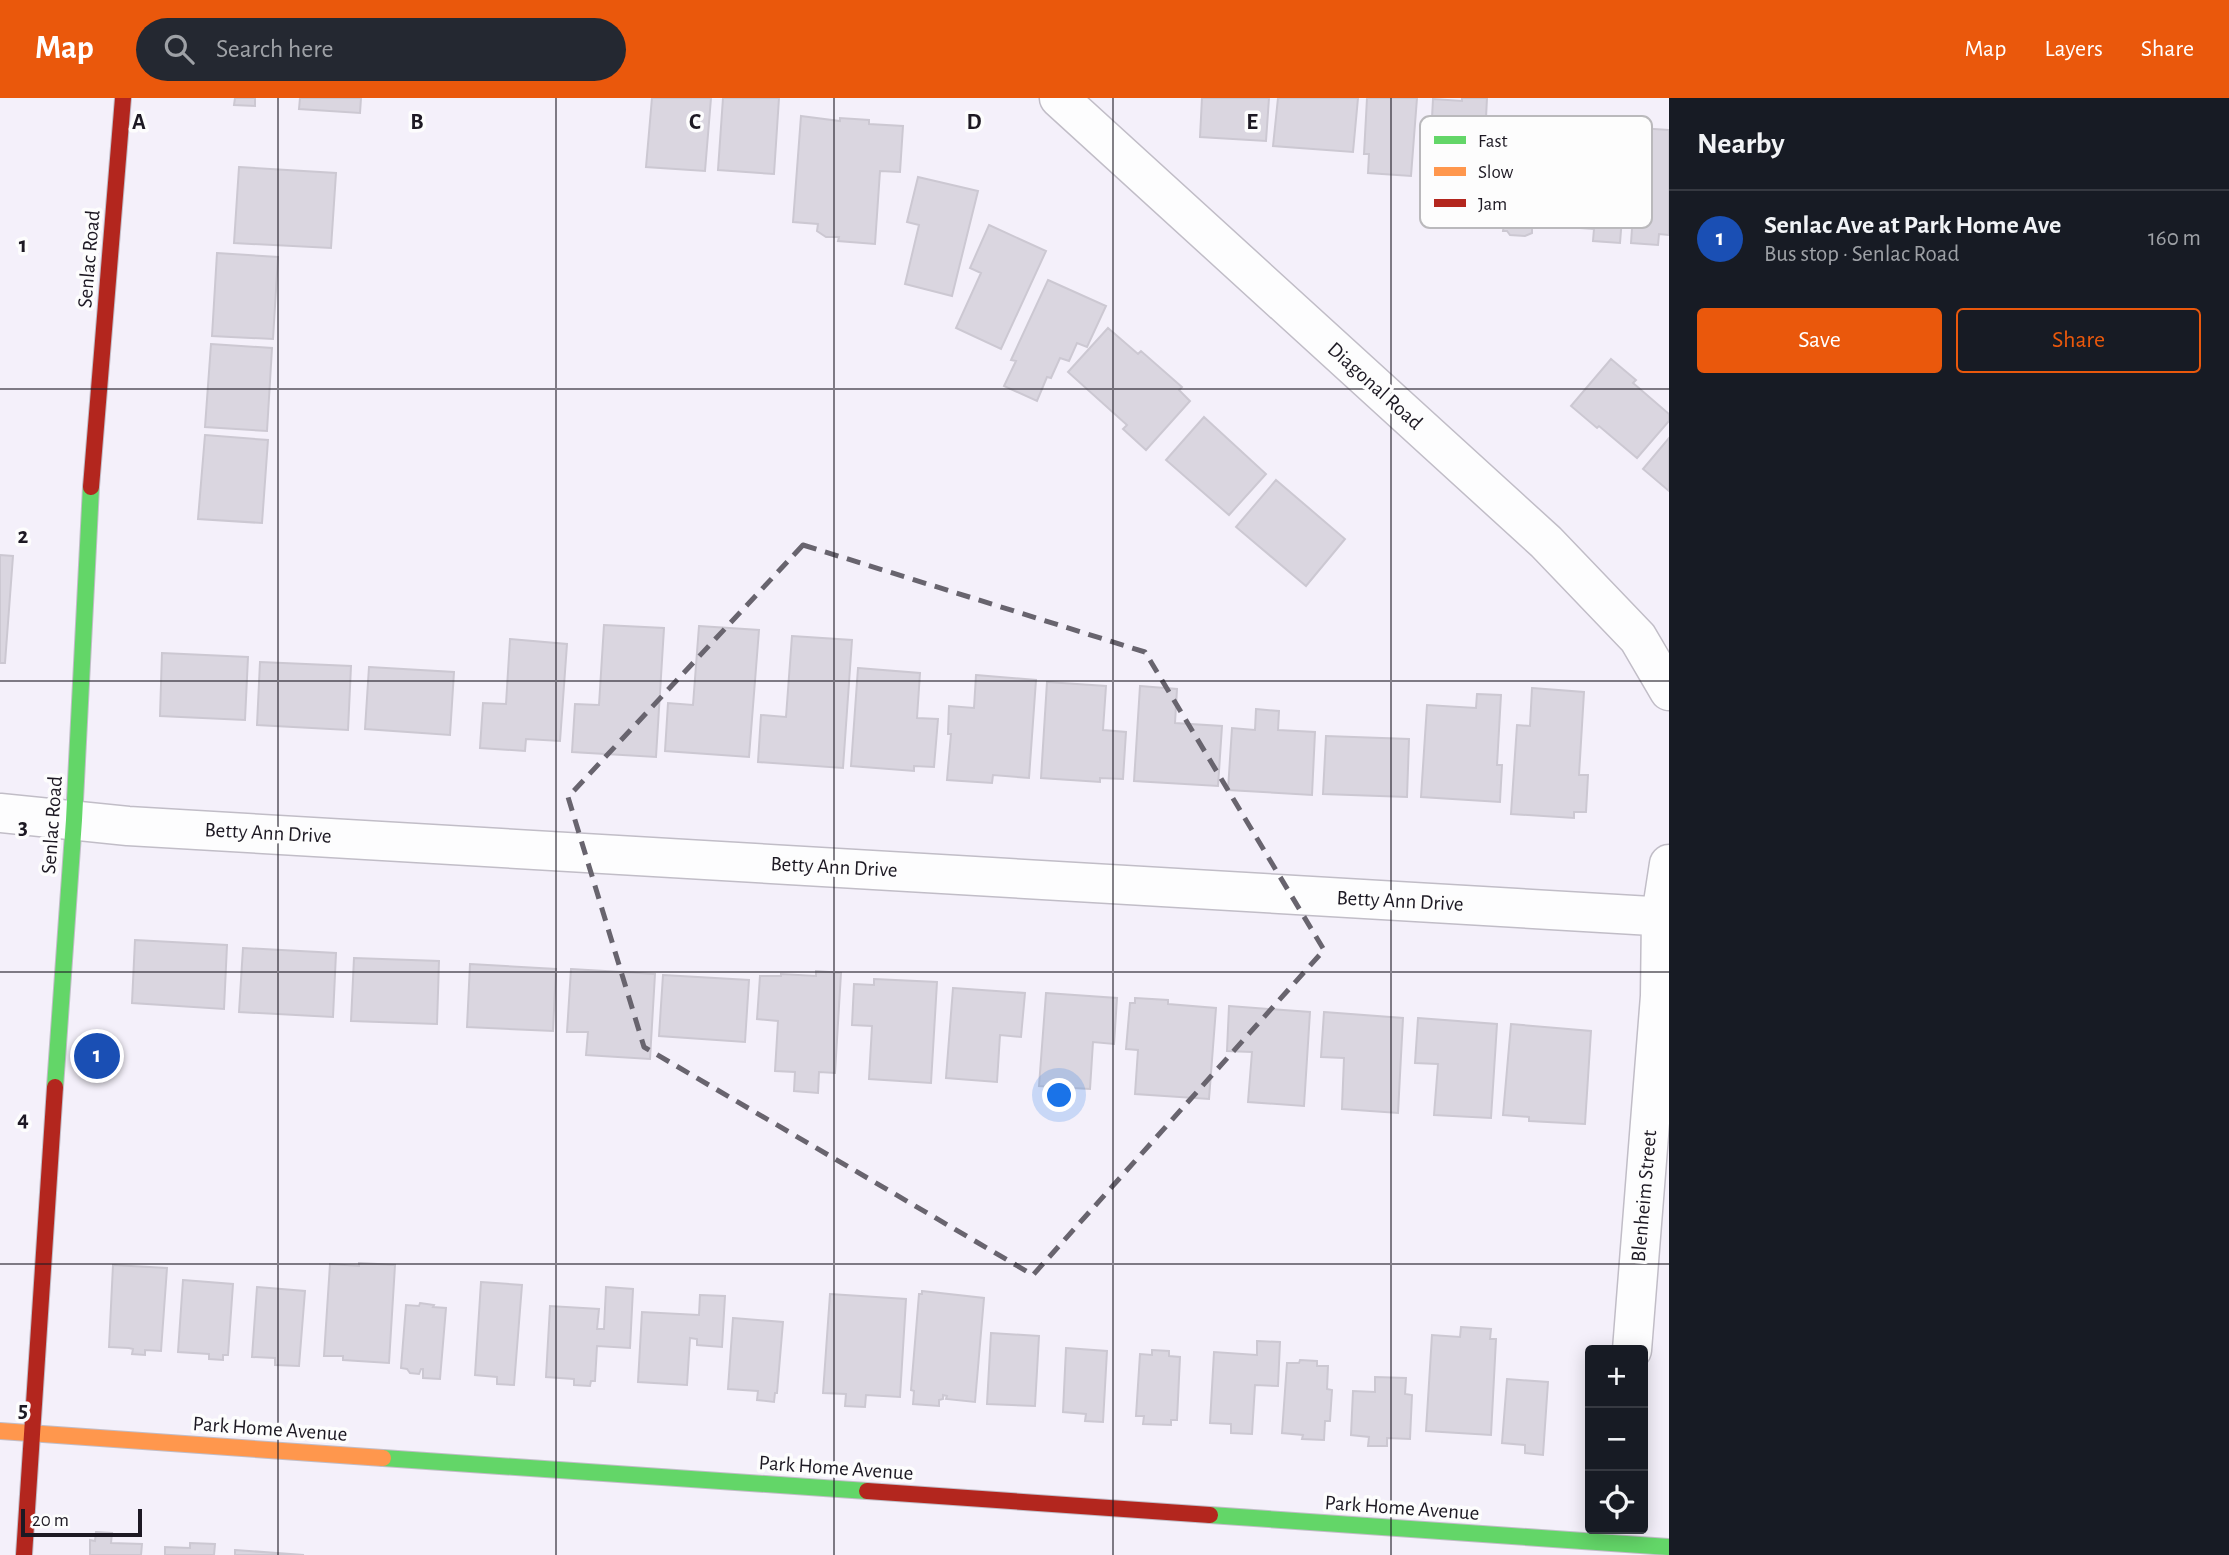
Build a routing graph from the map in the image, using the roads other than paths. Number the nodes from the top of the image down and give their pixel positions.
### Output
1 (123, 98) edge
2 (1059, 98) edge
3 (1669, 691) edge
4 (0, 813) edge
5 (74, 820) junction
6 (1669, 864) edge
7 (1665, 916) edge
8 (1632, 1345) edge
9 (0, 1431) edge
10 (32, 1434) junction
11 (1617, 1536) edge
12 (1669, 1547) edge
13 (24, 1555) edge

1 - 5 street, Senlac Road
2 - 3 street, Diagonal Road
4 - 5 street, Betty Ann Drive
5 - 7 street, Betty Ann Drive
5 - 10 street, Senlac Road
6 - 7 street
7 - 8 street, Blenheim Street
9 - 10 street, Park Home Avenue
10 - 11 street, Park Home Avenue
10 - 13 street, Senlac Road
11 - 12 street, Park Home Avenue

